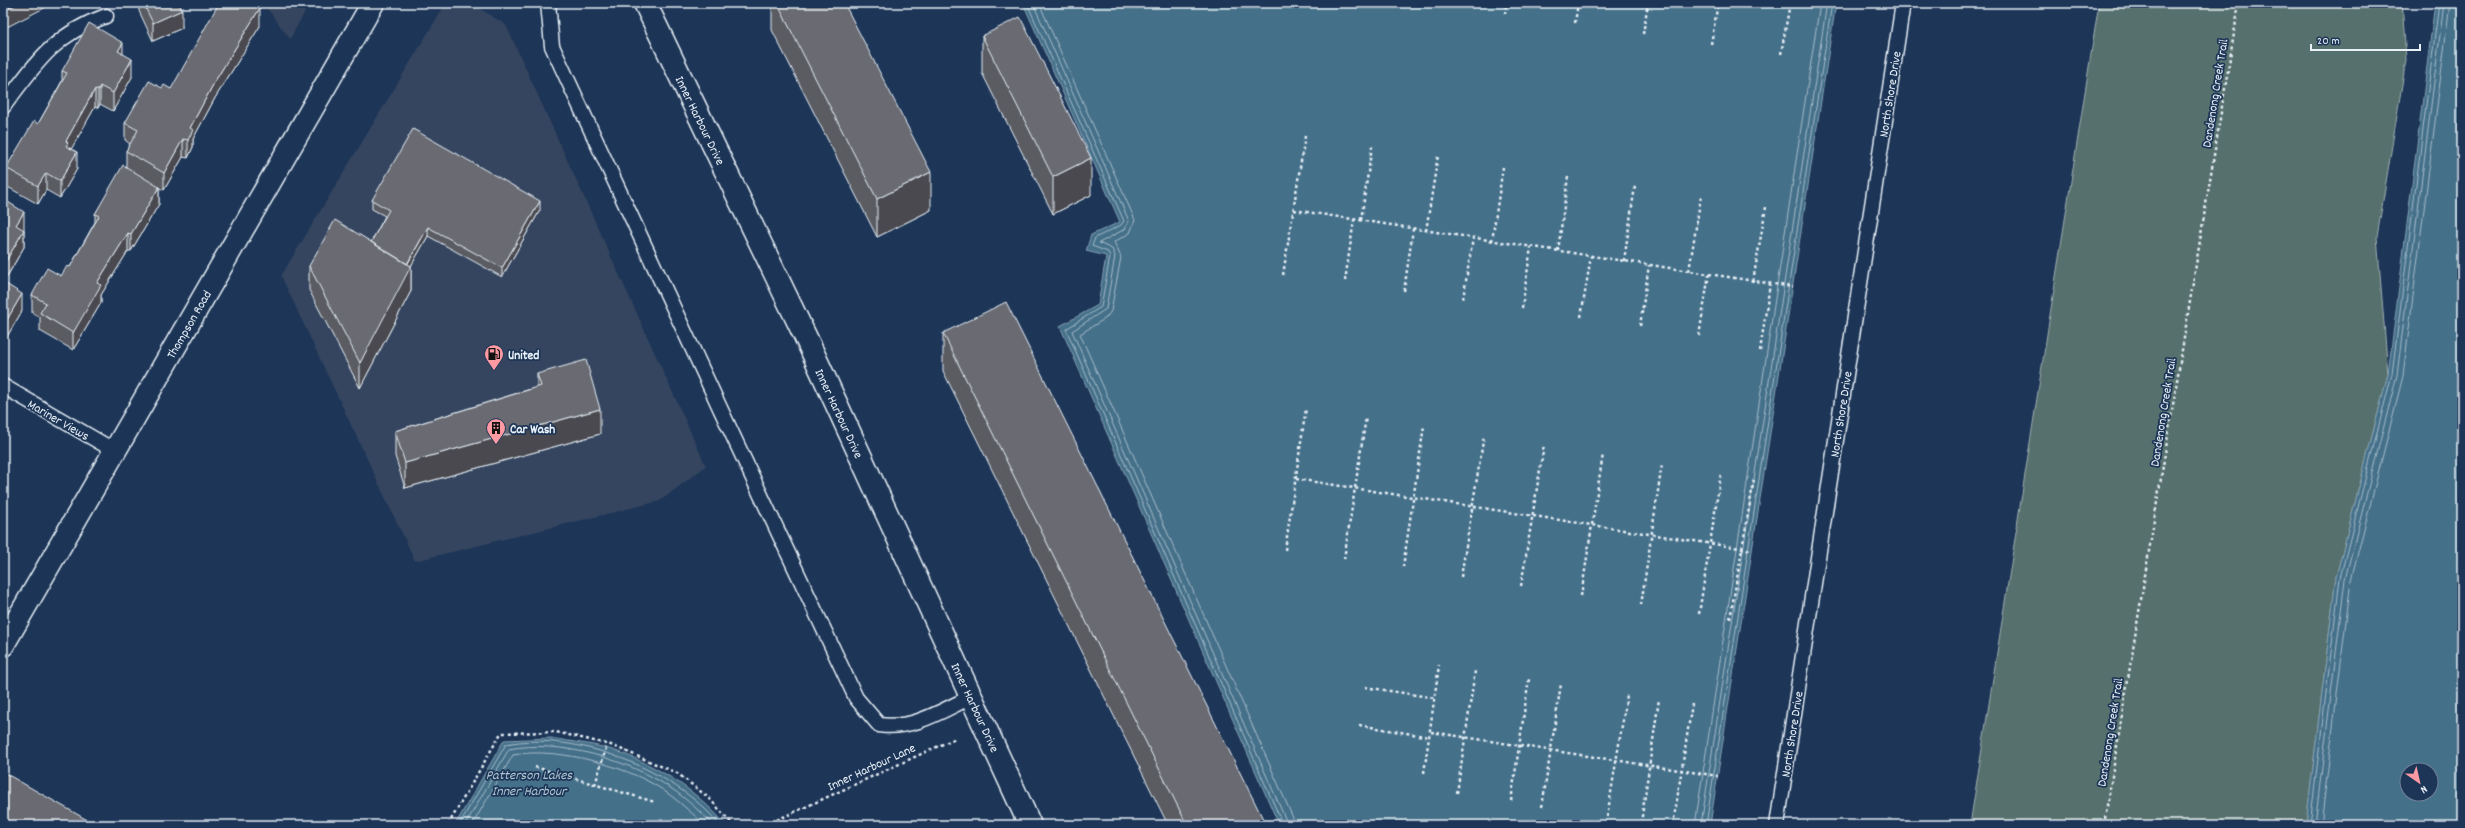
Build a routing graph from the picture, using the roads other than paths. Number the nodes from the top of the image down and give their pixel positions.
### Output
1 (373, 3) edge
2 (548, 3) edge
3 (645, 3) edge
4 (1903, 3) edge
5 (106, 16) dead end
6 (3, 107) edge
7 (3, 386) edge
8 (115, 451) junction
9 (3, 645) edge
10 (971, 698) junction
11 (1030, 825) edge
12 (1778, 825) edge

1 - 8 street, Thompson Road
2 - 10 lane
3 - 10 street, Inner Harbour Drive
4 - 12 lane, North Shore Drive
5 - 6 lane
7 - 8 lane, Mariner Views
8 - 9 street, Thompson Road
10 - 11 street, Inner Harbour Drive

